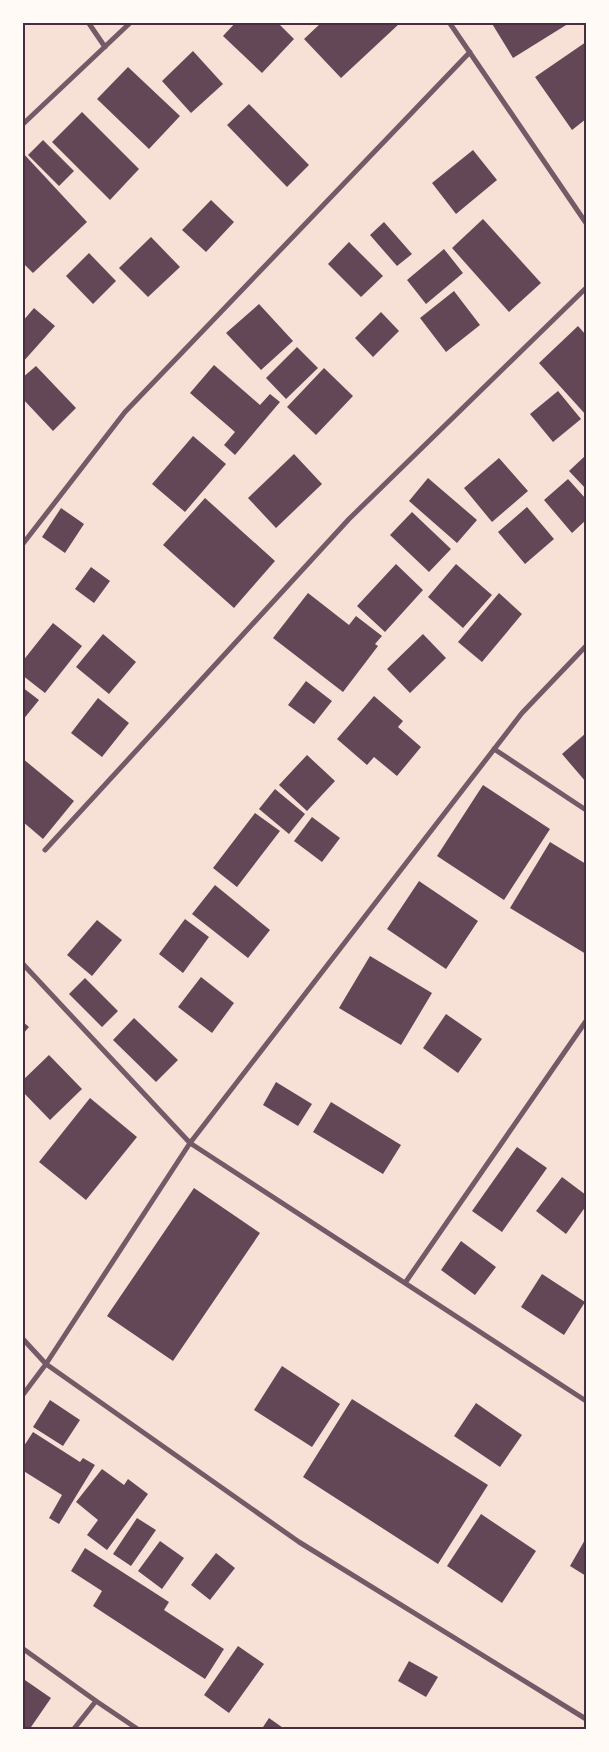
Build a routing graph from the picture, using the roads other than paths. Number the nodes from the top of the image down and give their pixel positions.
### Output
1 (88, 22) edge
2 (131, 22) edge
3 (449, 22) edge
4 (105, 47) junction
5 (470, 52) junction
6 (22, 124) edge
7 (586, 223) edge
8 (586, 288) edge
9 (22, 545) edge
10 (586, 646) edge
11 (494, 749) junction
12 (586, 810) edge
13 (45, 850) dead end
14 (22, 963) edge
15 (586, 1022) edge
16 (190, 1143) junction
17 (405, 1283) junction
18 (22, 1338) edge
19 (46, 1364) junction
20 (22, 1396) edge
21 (586, 1401) edge
22 (22, 1648) edge
23 (96, 1701) junction
24 (586, 1719) edge
25 (73, 1730) edge
26 (139, 1730) edge

1 - 4 street
2 - 4 street
3 - 5 street
4 - 6 street
5 - 7 street
5 - 9 street
8 - 13 street
10 - 11 street
11 - 12 street
11 - 16 street
14 - 16 street
15 - 17 street
16 - 17 street
16 - 19 street
17 - 21 street
18 - 19 street
19 - 20 street
19 - 24 street
22 - 23 street
23 - 25 street
23 - 26 street

